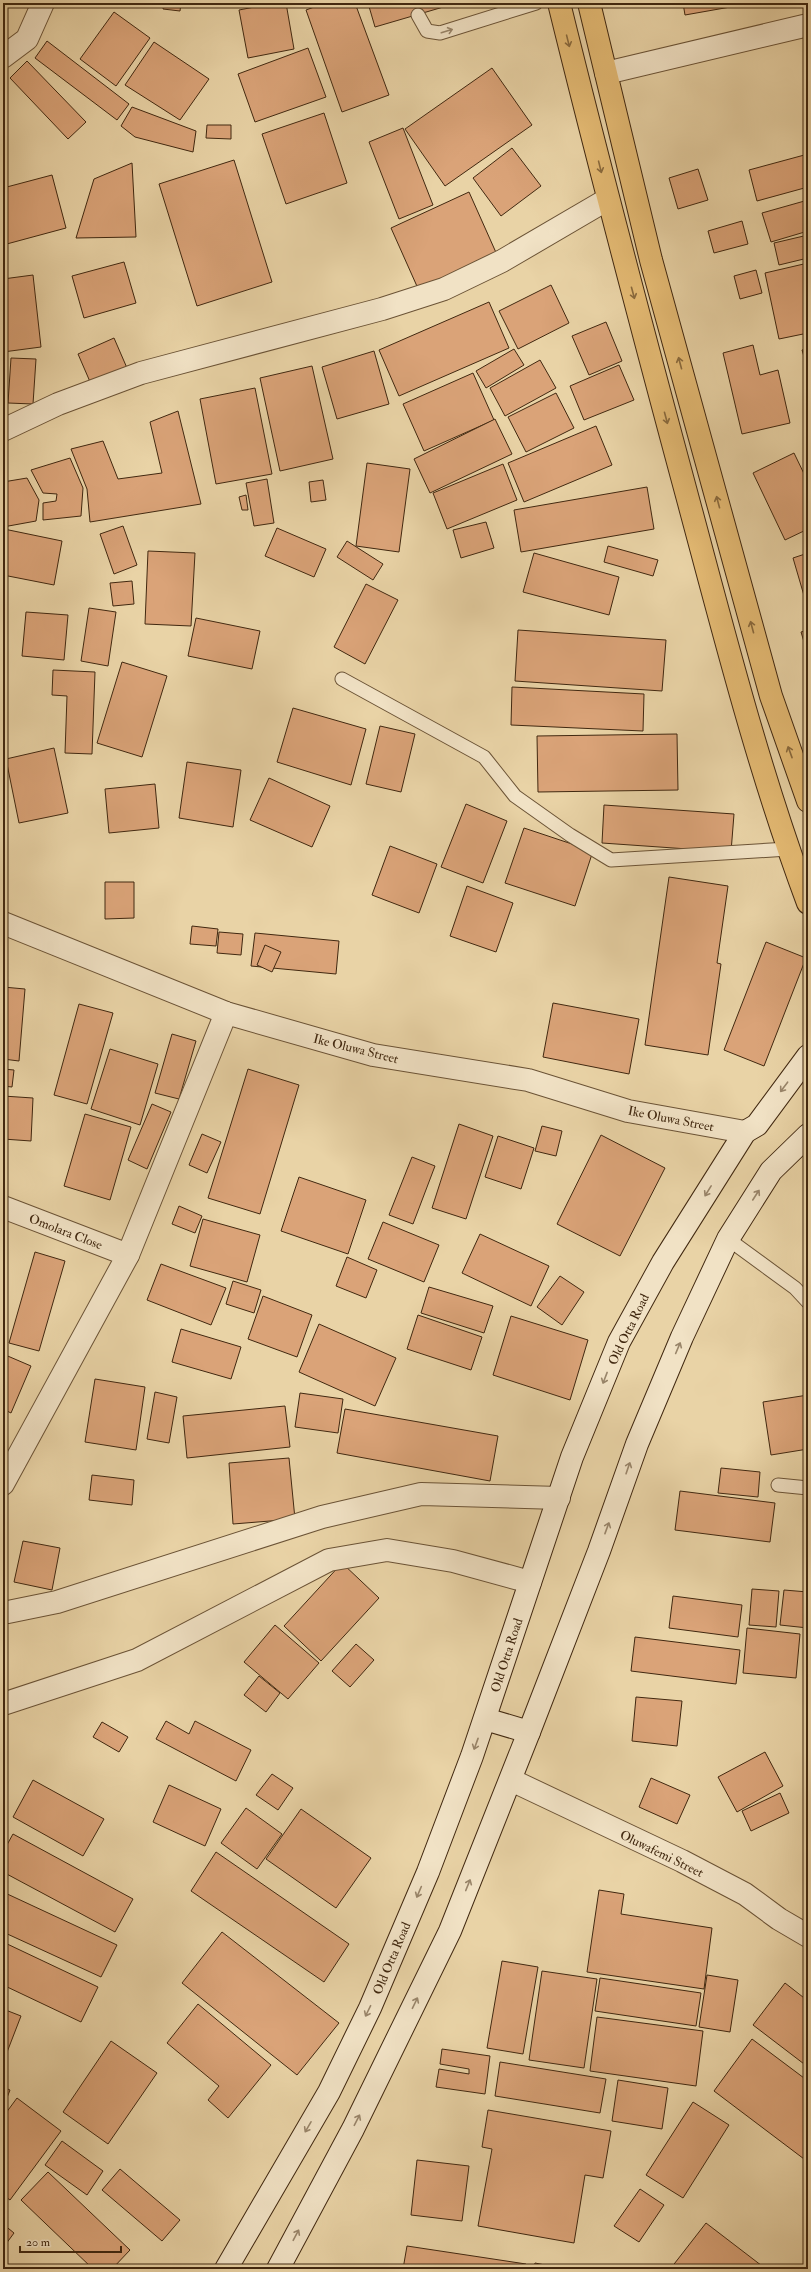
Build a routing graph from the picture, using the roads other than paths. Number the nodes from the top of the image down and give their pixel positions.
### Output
1 (44, 3) edge
2 (536, 3) edge
3 (559, 3) edge
4 (589, 3) edge
5 (418, 15) dead end
6 (808, 25) edge
7 (3, 57) edge
8 (606, 73) junction
9 (608, 199) junction
10 (3, 430) edge
11 (342, 679) dead end
12 (808, 802) edge
13 (788, 849) junction
14 (808, 903) edge
15 (3, 923) edge
16 (226, 1013) junction
17 (808, 1056) edge
18 (745, 1132) junction
19 (808, 1135) edge
20 (3, 1207) edge
21 (728, 1238) junction
22 (128, 1255) junction
23 (808, 1302) edge
24 (3, 1484) edge
25 (778, 1485) dead end
26 (808, 1488) edge
27 (559, 1498) junction
28 (530, 1582) junction
29 (5, 1611) edge
30 (6, 1709) edge
31 (485, 1719) junction
32 (529, 1732) junction
33 (510, 1780) junction
34 (808, 1936) edge
35 (226, 2269) edge
36 (278, 2269) edge

1 - 7 street
5 -> 2 lane
3 -> 9 main road
4 - 8 main road
6 - 8 street
12 -> 8 main road
9 - 10 street
9 -> 13 main road
11 - 13 lane
13 - 14 main road
15 - 16 street, Ike Oluwa Street
16 - 18 street, Ike Oluwa Street
16 - 22 street
17 -> 18 street, Old Otta Road
18 -> 27 street, Old Otta Road
21 -> 19 street
20 - 22 street, Omolara Close
21 - 23 lane
32 -> 21 street
22 - 24 street
25 - 26 lane
27 - 28 street, Old Otta Road
27 - 29 street
28 - 30 street
28 - 31 street, Old Otta Road
31 - 32 street
31 -> 35 street, Old Otta Road
32 - 33 street
33 - 34 street, Oluwafemi Street
36 -> 33 street

